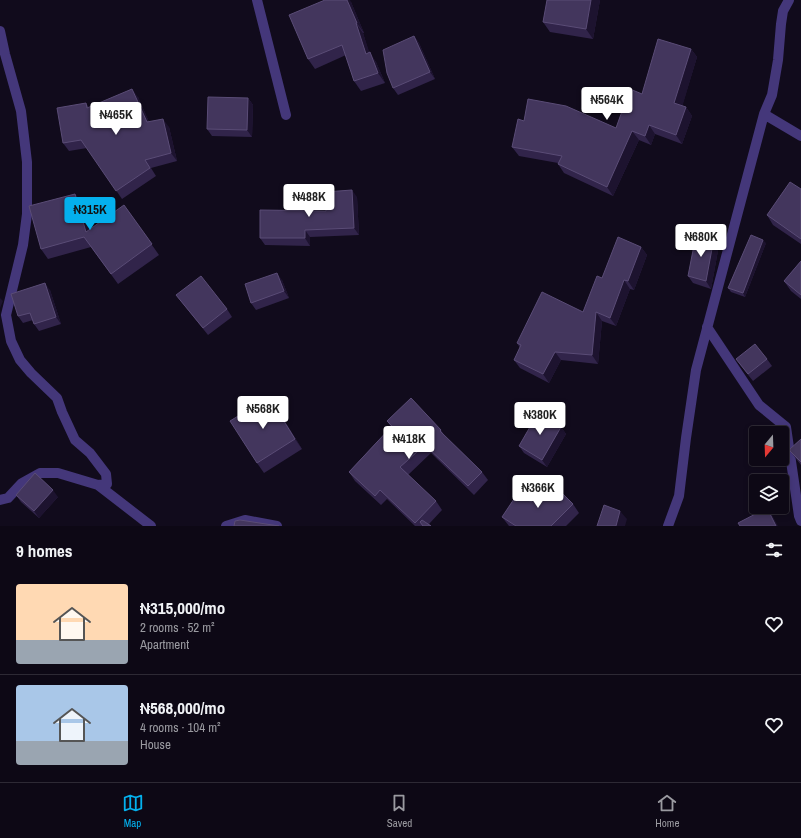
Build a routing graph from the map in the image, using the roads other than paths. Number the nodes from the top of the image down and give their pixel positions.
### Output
1 (257, 0) edge
2 (789, 0) edge
3 (0, 31) edge
4 (764, 114) junction
5 (286, 115) dead end
6 (801, 136) edge
7 (707, 327) junction
8 (98, 485) junction
9 (0, 500) edge
10 (801, 521) edge
11 (151, 526) edge
12 (226, 526) edge
13 (277, 526) edge
14 (668, 526) edge

1 - 5 street
2 - 4 street
3 - 8 street
4 - 6 street
4 - 7 street
7 - 10 street
7 - 14 street
8 - 9 street
8 - 11 street
12 - 13 street

